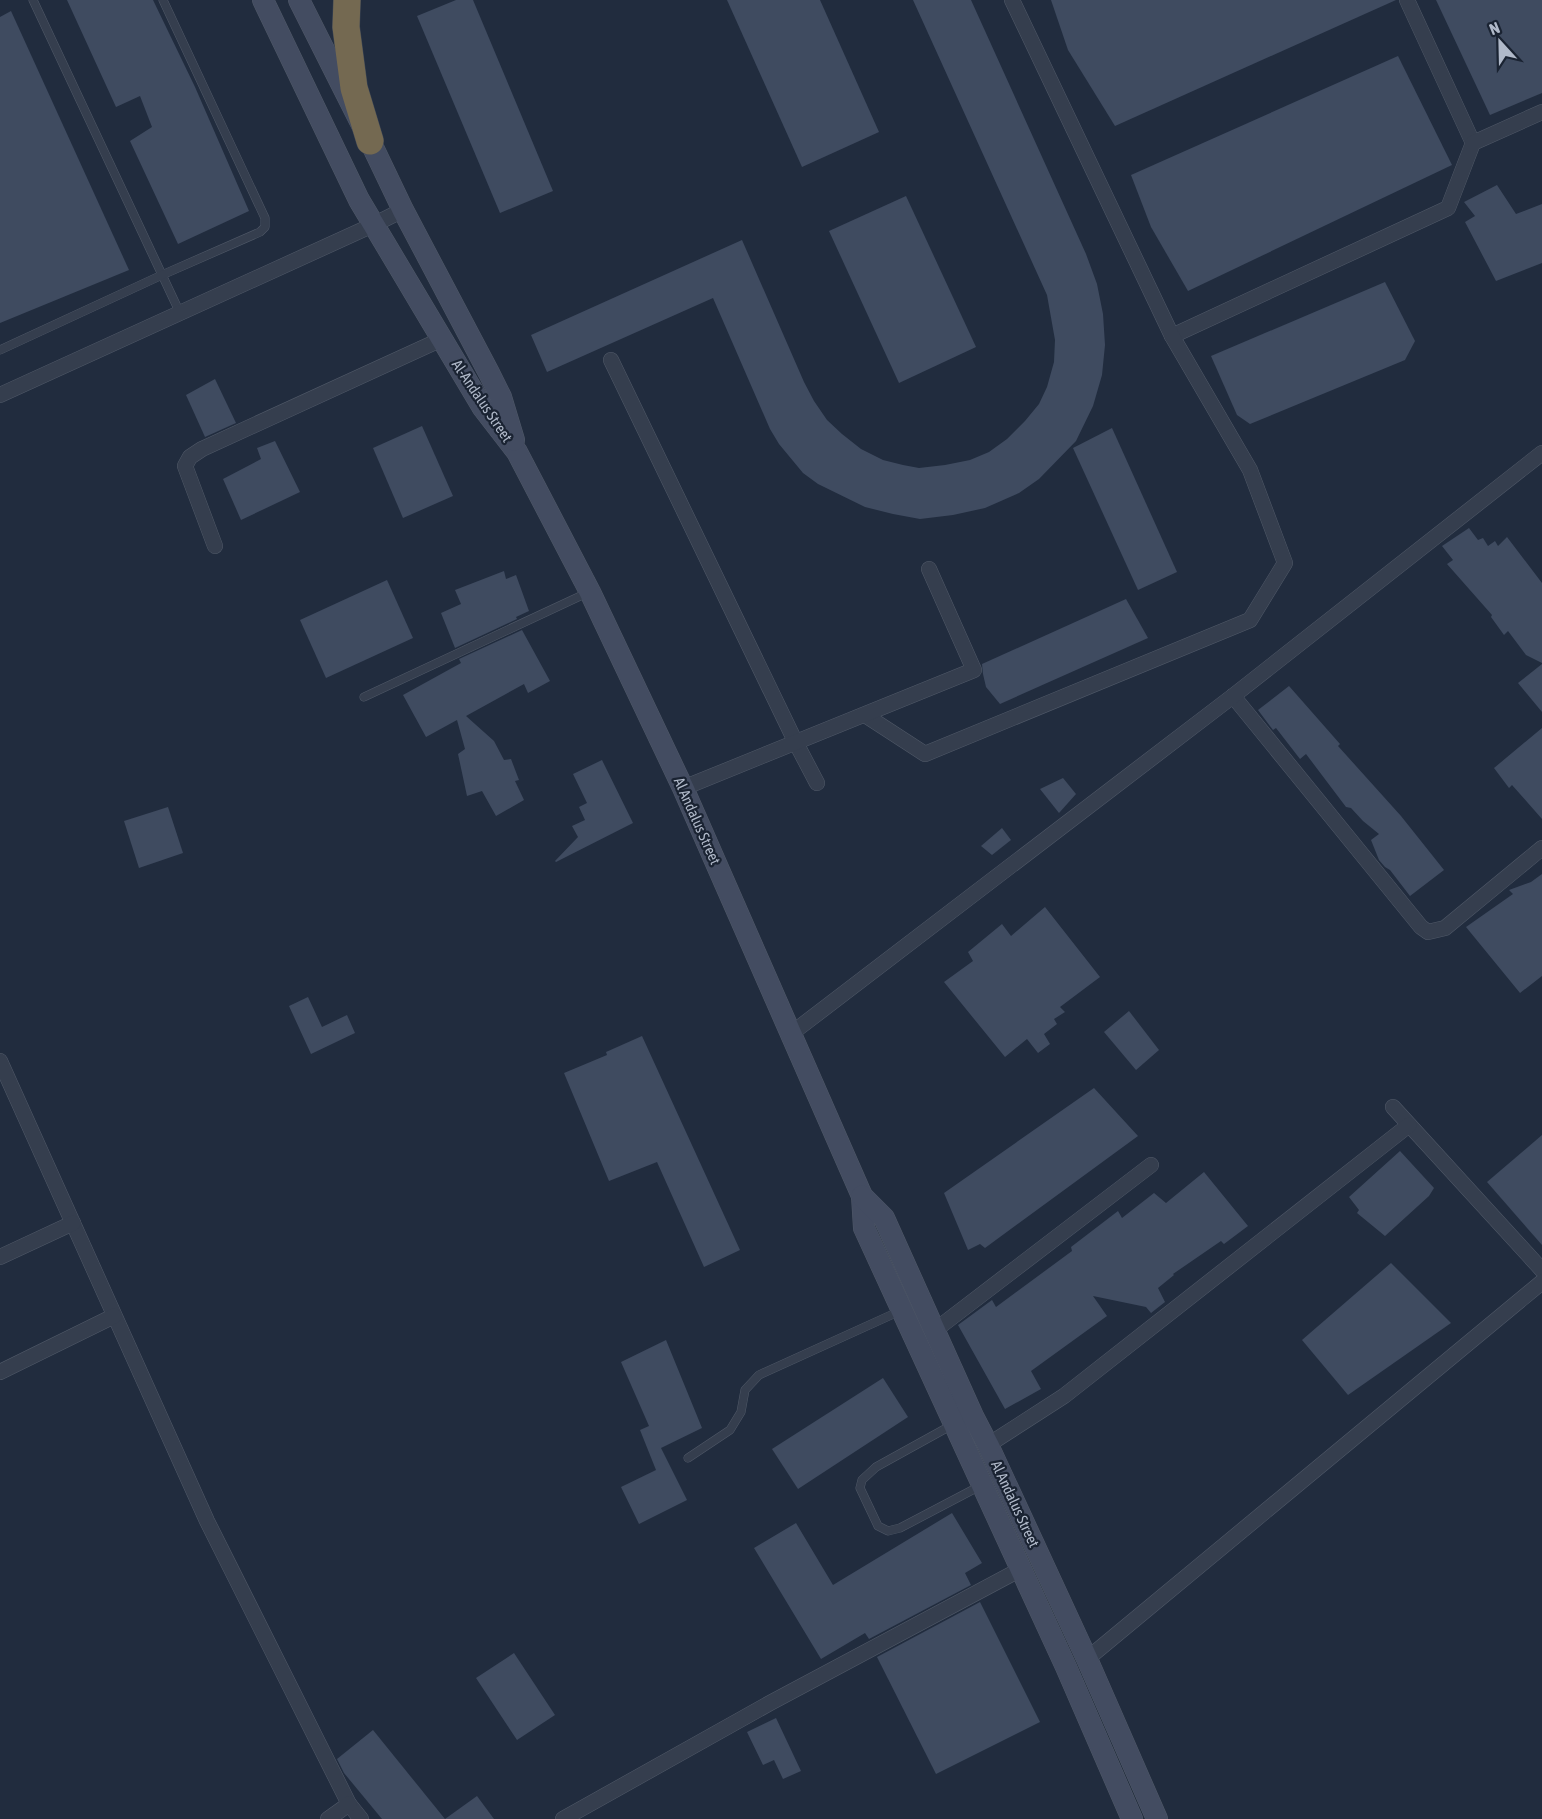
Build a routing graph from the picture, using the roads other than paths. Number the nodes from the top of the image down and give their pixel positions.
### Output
1 (33, 0) edge
2 (163, 0) edge
3 (263, 0) edge
4 (299, 0) edge
5 (347, 0) edge
6 (1012, 0) edge
7 (1407, 0) edge
8 (1542, 112) edge
9 (370, 141) junction
10 (1473, 143) junction
11 (403, 210) junction
12 (373, 225) junction
13 (162, 275) junction
14 (180, 313) junction
15 (1172, 336) junction
16 (442, 339) junction
17 (0, 350) edge
18 (611, 360) dead end
19 (0, 395) edge
20 (517, 452) junction
21 (1542, 453) edge
22 (215, 546) dead end
23 (929, 569) dead end
24 (590, 592) junction
25 (1233, 696) junction
26 (364, 697) dead end
27 (865, 715) junction
28 (796, 743) junction
29 (817, 783) dead end
30 (683, 788) junction
31 (1542, 848) edge
32 (792, 1033) junction
33 (0, 1061) edge
34 (6, 1092) edge
35 (1393, 1107) dead end
36 (1409, 1125) junction
37 (1151, 1165) dead end
38 (862, 1196) junction
39 (73, 1223) junction
40 (0, 1257) edge
41 (1542, 1270) edge
42 (1542, 1282) edge
43 (901, 1310) junction
44 (114, 1316) junction
45 (934, 1331) junction
46 (0, 1372) edge
47 (953, 1424) junction
48 (988, 1445) junction
49 (688, 1458) dead end
50 (982, 1485) junction
51 (1022, 1569) junction
52 (1087, 1659) junction
53 (349, 1804) junction
54 (328, 1819) edge
55 (362, 1819) edge
56 (563, 1819) edge
57 (1132, 1819) edge
58 (1157, 1819) edge

1 - 13 lane
2 - 13 lane
3 - 12 main road, Al-Andalus Street
4 - 9 main road, Al-Andalus Street
5 - 9 highway
6 - 15 street
7 - 10 street
8 - 10 street
9 - 11 main road, Al-Andalus Street
10 - 15 street
11 - 12 street
11 - 20 main road, Al-Andalus Street
12 - 14 street
12 - 16 main road, Al-Andalus Street
13 - 14 lane
13 - 17 lane
14 - 19 street
15 - 27 street
16 - 20 main road, Al-Andalus Street
16 - 22 street
18 - 28 street
20 - 24 main road, Al Andalus Street
21 - 25 street
23 - 27 street
24 - 26 lane
24 - 30 main road, Al Andalus Street
25 - 31 street
25 - 32 street
27 - 28 street
28 - 29 street
28 - 30 street
30 - 32 main road, Al Andalus Street
32 - 38 main road, Al Andalus Street
33 - 34 street
34 - 39 street
35 - 36 street
36 - 41 street
36 - 48 street
37 - 45 street
38 - 43 main road, Al Andalus Street
38 - 45 main road, Al Andalus Street
39 - 40 street
39 - 44 street
42 - 52 street
43 - 47 main road, Al Andalus Street
43 - 49 lane
44 - 46 street
44 - 53 street
45 - 48 main road, Al Andalus Street
47 - 50 main road, Al Andalus Street
47 - 50 lane
48 - 52 main road, Al Andalus Street
50 - 51 main road, Al Andalus Street
51 - 56 street
51 - 57 main road, Al Andalus Street
52 - 58 main road, Al Andalus Street
53 - 54 street
53 - 55 street

